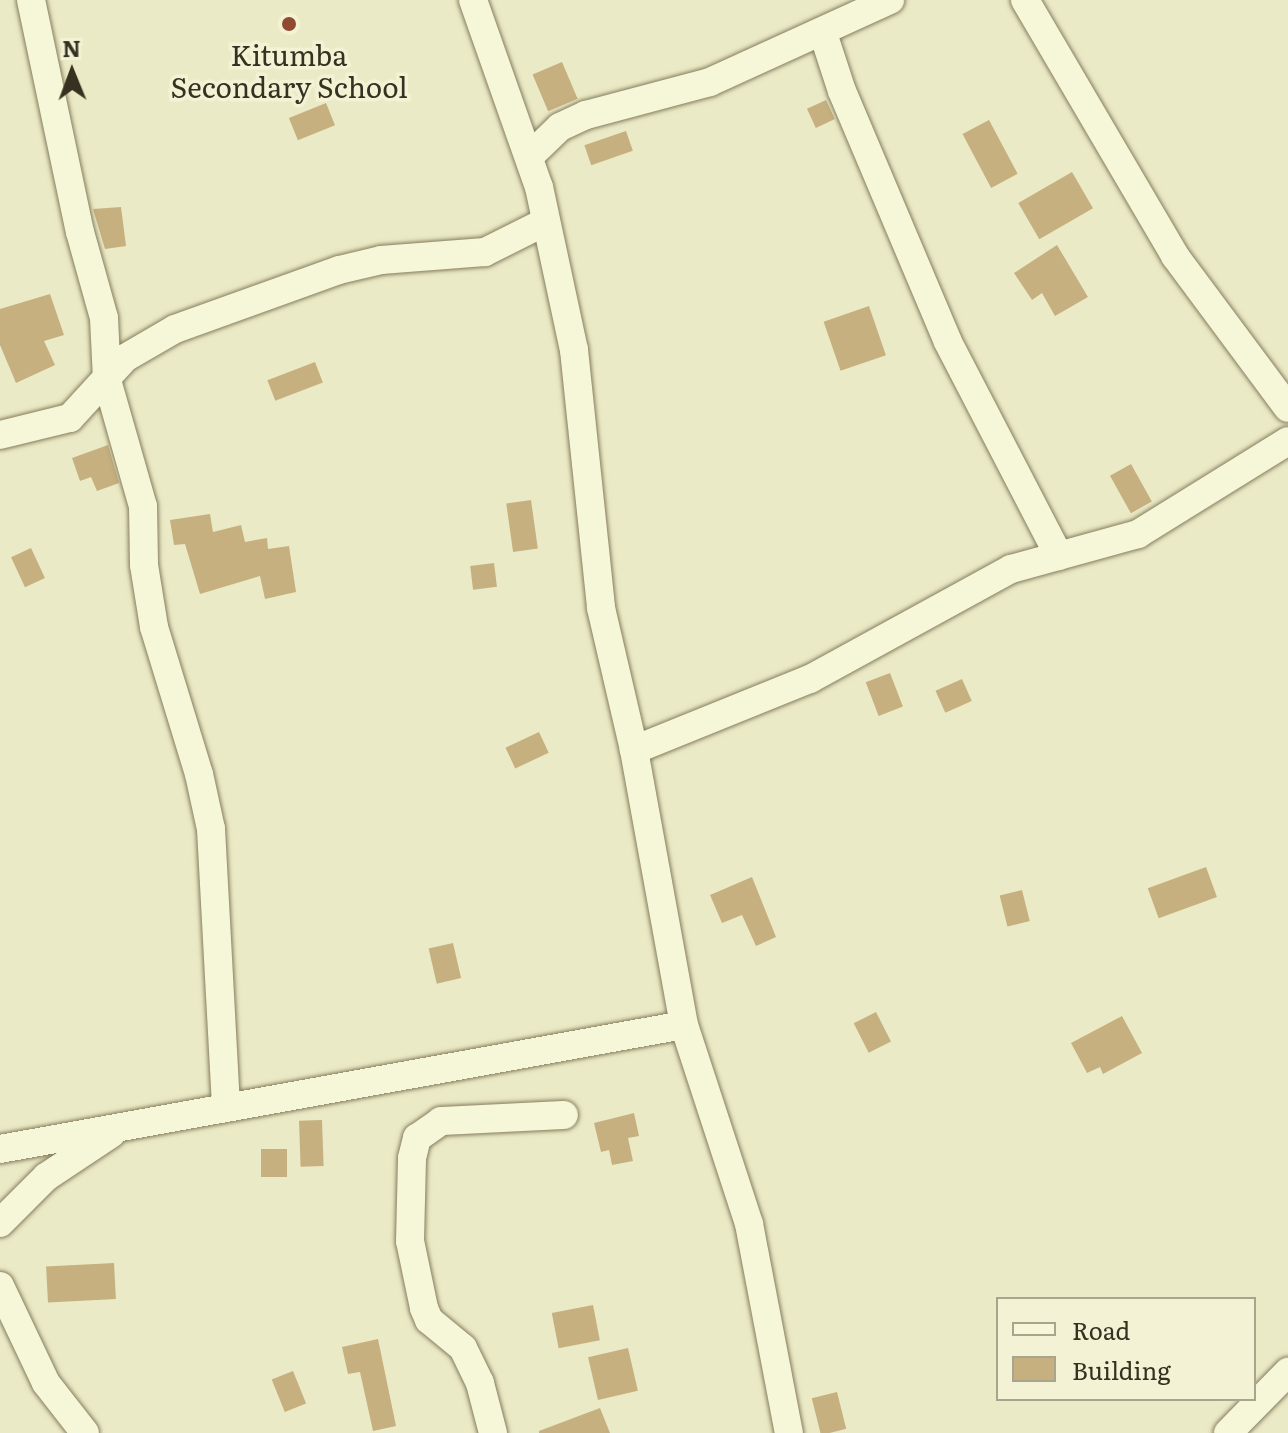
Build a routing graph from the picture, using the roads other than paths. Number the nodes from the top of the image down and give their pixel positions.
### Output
1 (31, 0) edge
2 (473, 0) edge
3 (890, 0) edge
4 (1025, 0) edge
5 (823, 33) junction
6 (532, 154) junction
7 (545, 222) junction
8 (107, 380) junction
9 (1288, 408) edge
10 (0, 435) edge
11 (1288, 441) edge
12 (1059, 556) junction
13 (634, 750) junction
14 (684, 1025) junction
15 (226, 1104) junction
16 (564, 1115) dead end
17 (129, 1123) junction
18 (0, 1149) edge
19 (0, 1223) edge
20 (0, 1286) edge
21 (1288, 1372) edge
22 (85, 1433) edge
23 (493, 1433) edge
24 (789, 1433) edge
25 (1228, 1433) edge

1 - 8 street
2 - 6 street
3 - 5 street
4 - 9 street
5 - 6 street
5 - 12 street
6 - 7 street
7 - 8 street
7 - 13 street
8 - 10 street
8 - 15 street
11 - 12 street
12 - 13 street
13 - 14 street
14 - 15 street
14 - 24 street
15 - 17 street
16 - 23 street
17 - 18 street
17 - 19 street
20 - 22 street
21 - 25 street

